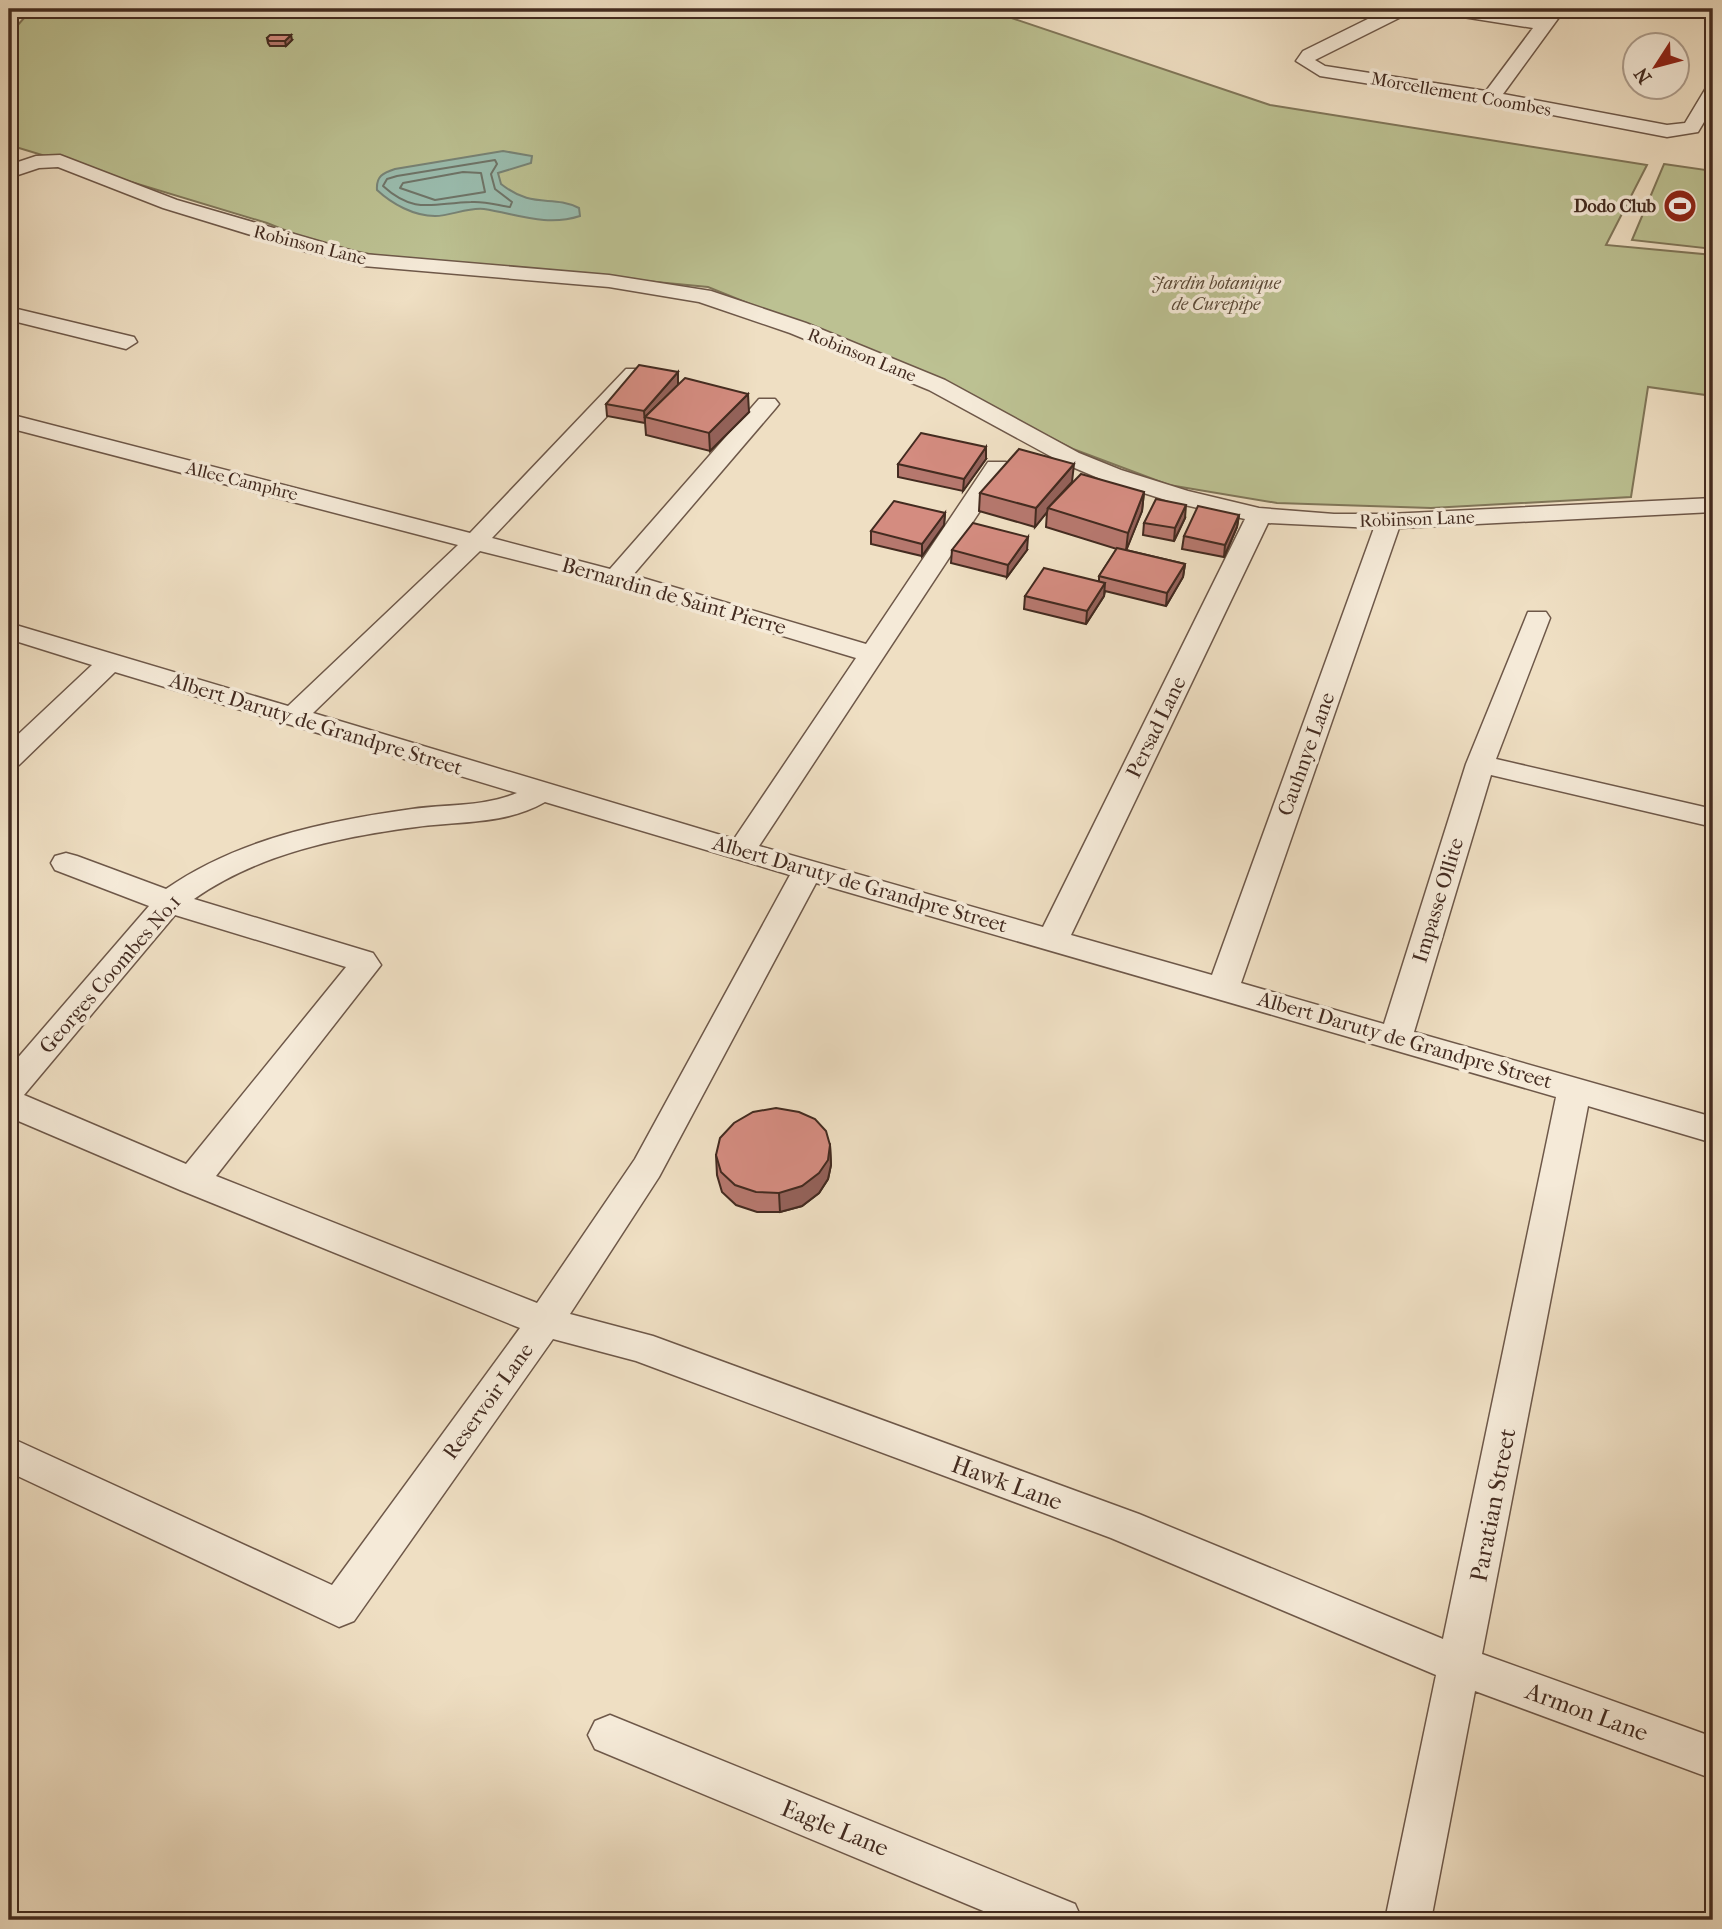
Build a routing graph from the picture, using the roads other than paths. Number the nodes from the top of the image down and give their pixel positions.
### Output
1 (1408, 9) edge
2 (1444, 9) edge
3 (1557, 9) edge
4 (1545, 24) junction
5 (1713, 92) edge
6 (1490, 97) junction
7 (9, 172) edge
8 (9, 314) edge
9 (126, 342) dead end
10 (639, 369) edge
11 (767, 404) dead end
12 (9, 421) edge
13 (998, 467) dead end
14 (1713, 505) edge
15 (1259, 515) junction
16 (1389, 521) junction
17 (475, 541) junction
18 (616, 578) junction
19 (1537, 618) dead end
20 (9, 631) edge
21 (872, 654) junction
22 (110, 662) junction
23 (292, 718) junction
24 (9, 760) edge
25 (1480, 764) junction
26 (543, 792) junction
27 (1713, 818) edge
28 (741, 851) junction
29 (66, 863) dead end
30 (808, 870) junction
31 (169, 902) junction
32 (1053, 939) junction
33 (1223, 988) junction
34 (1396, 1037) junction
35 (9, 1090) edge
36 (1574, 1090) junction
37 (9, 1102) edge
38 (1713, 1130) edge
39 (191, 1181) junction
40 (545, 1322) junction
41 (9, 1454) edge
42 (1461, 1666) junction
43 (610, 1735) dead end
44 (1713, 1758) edge
45 (1059, 1920) edge
46 (1408, 1920) edge

1 - 6 street, Morcellement Coombes
2 - 4 street
3 - 4 street
4 - 6 street
5 - 6 street, Morcellement Coombes
7 - 15 street, Robinson Lane
8 - 9 street
10 - 17 street
11 - 18 street
12 - 17 street, Allee Camphre
13 - 21 street
14 - 16 street, Robinson Lane
15 - 16 street, Robinson Lane
15 - 32 street, Persad Lane
16 - 33 street, Cauhnye Lane
17 - 18 street, Bernardin de Saint Pierre
17 - 23 street
18 - 21 street, Bernardin de Saint Pierre
19 - 25 street, Impasse Ollite
20 - 22 street, Albert Daruty de Grandpre Street
21 - 28 street
22 - 23 street, Albert Daruty de Grandpre Street
22 - 24 street
23 - 26 street, Albert Daruty de Grandpre Street
25 - 27 street
25 - 34 street, Impasse Ollite
26 - 28 street, Albert Daruty de Grandpre Street
26 - 31 street, Georges Coombes No.1
28 - 30 street, Albert Daruty de Grandpre Street
29 - 31 street
30 - 32 street, Albert Daruty de Grandpre Street
30 - 40 street, Reservoir Lane
31 - 35 street, Georges Coombes No.1
31 - 39 street
32 - 33 street, Albert Daruty de Grandpre Street
33 - 34 street, Albert Daruty de Grandpre Street
34 - 36 street, Albert Daruty de Grandpre Street
36 - 38 street, Albert Daruty de Grandpre Street
36 - 42 street, Paratian Street
37 - 39 street, Hawk Lane
39 - 40 street, Hawk Lane
40 - 41 street, Reservoir Lane
40 - 42 street, Hawk Lane
42 - 44 street, Armon Lane
42 - 46 street, Paratian Street
43 - 45 street, Eagle Lane

